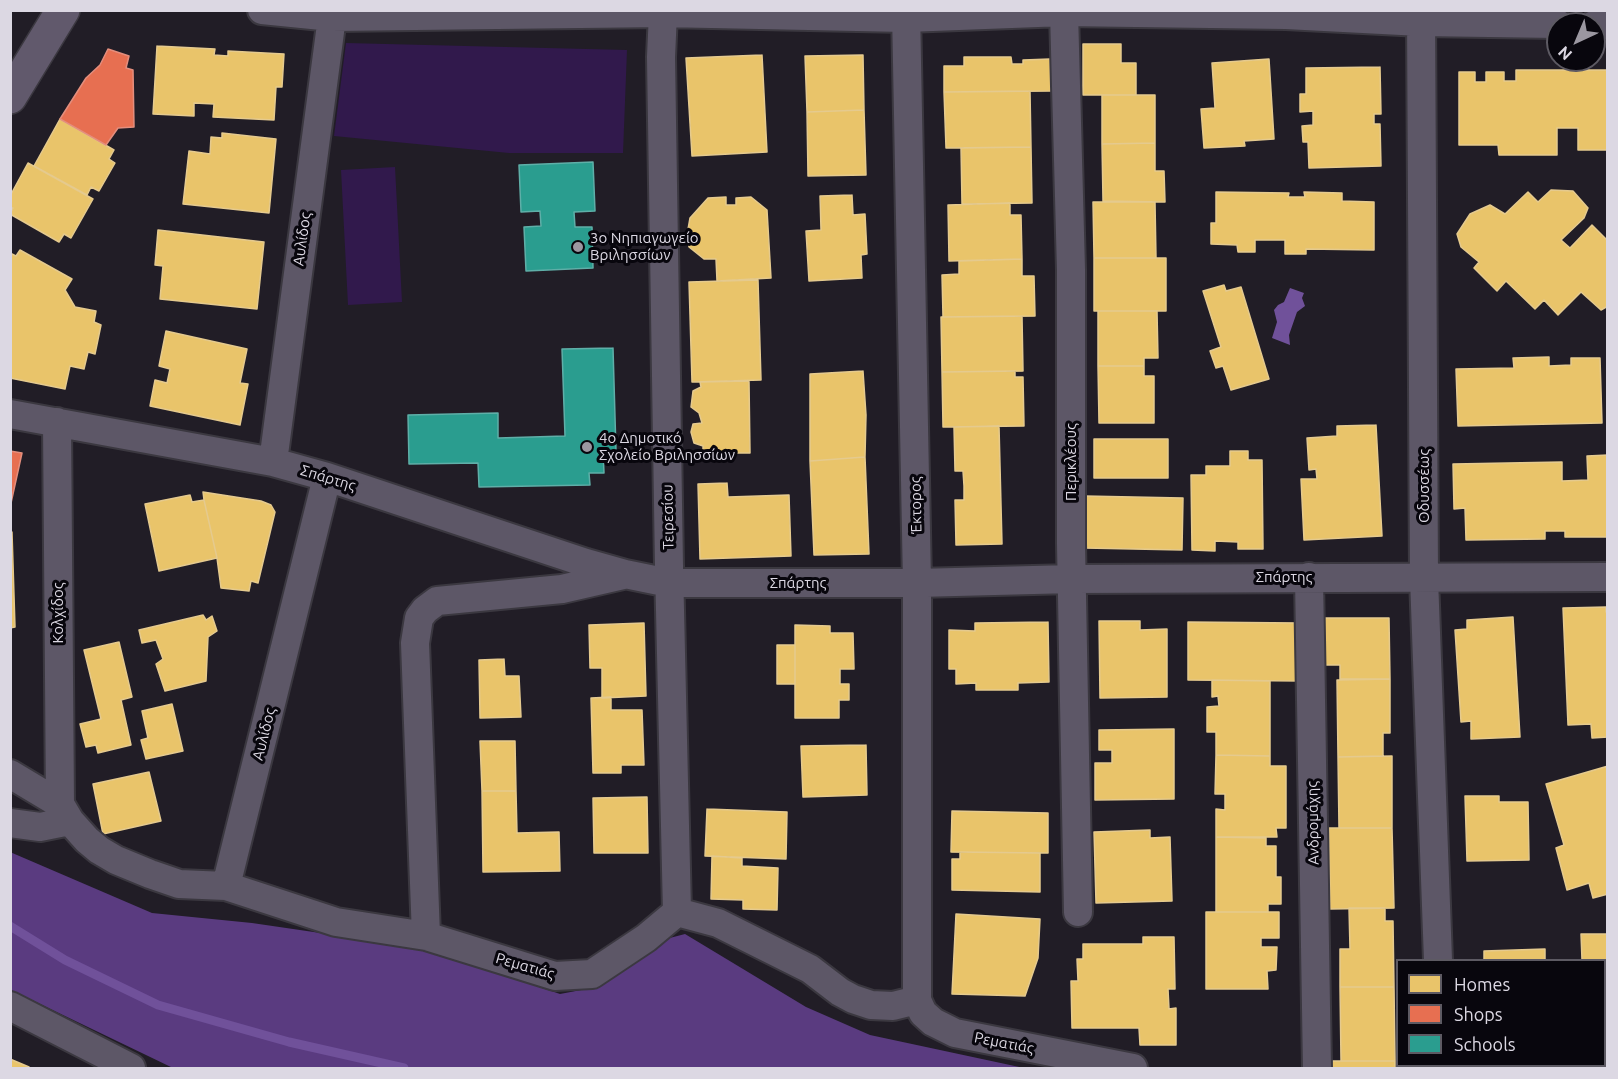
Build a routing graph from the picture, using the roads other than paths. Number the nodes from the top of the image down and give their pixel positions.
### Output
1 (63, 10) edge
2 (262, 10) edge
3 (1064, 12) junction
4 (1136, 12) edge
5 (526, 13) edge
6 (663, 13) junction
7 (906, 14) edge
8 (1421, 16) edge
9 (332, 17) junction
10 (1546, 23) edge
11 (10, 97) edge
12 (10, 414) edge
13 (57, 422) junction
14 (273, 462) junction
15 (327, 477) junction
16 (625, 574) junction
17 (1608, 576) edge
18 (1309, 577) junction
19 (1424, 578) junction
20 (1072, 579) junction
21 (669, 583) junction
22 (917, 583) junction
23 (10, 774) edge
24 (65, 813) junction
25 (10, 823) edge
26 (226, 886) junction
27 (677, 912) junction
28 (1078, 912) dead end
29 (426, 936) junction
30 (1438, 959) edge
31 (917, 1000) junction
32 (10, 1006) edge
33 (130, 1068) edge
34 (1133, 1068) edge
35 (1317, 1068) edge

1 - 11 street
2 - 9 street
3 - 4 street
3 - 7 street
3 - 20 street, Περικλέους
4 - 8 street
5 - 6 street
5 - 9 street
6 - 7 street
6 - 21 street, Τειρεσίου
7 - 22 street, Έκτορος
8 - 10 street
8 - 19 street, Οδυσσέως
9 - 14 street, Αυλίδος
12 - 13 street, Σπάρτης
13 - 14 street, Σπάρτης
13 - 24 street, Κολχίδος
14 - 15 street, Σπάρτης
15 - 16 street, Σπάρτης
15 - 26 street, Αυλίδος
16 - 21 street, Σπάρτης
16 - 29 street
17 - 19 street, Σπάρτης
18 - 19 street, Σπάρτης
18 - 20 street, Σπάρτης
18 - 35 street, Ανδρομάχης
19 - 30 street, Οδυσσέως
20 - 22 street, Σπάρτης
20 - 28 street, Περικλέους
21 - 22 street, Σπάρτης
21 - 27 street, Τειρεσίου
22 - 31 street, Έκτορος
23 - 24 street, Ρεματιάς
24 - 25 street
24 - 26 street, Ρεματιάς
26 - 29 street, Ρεματιάς
27 - 29 street, Ρεματιάς
27 - 31 street
31 - 34 street, Ρεματιάς
32 - 33 street

